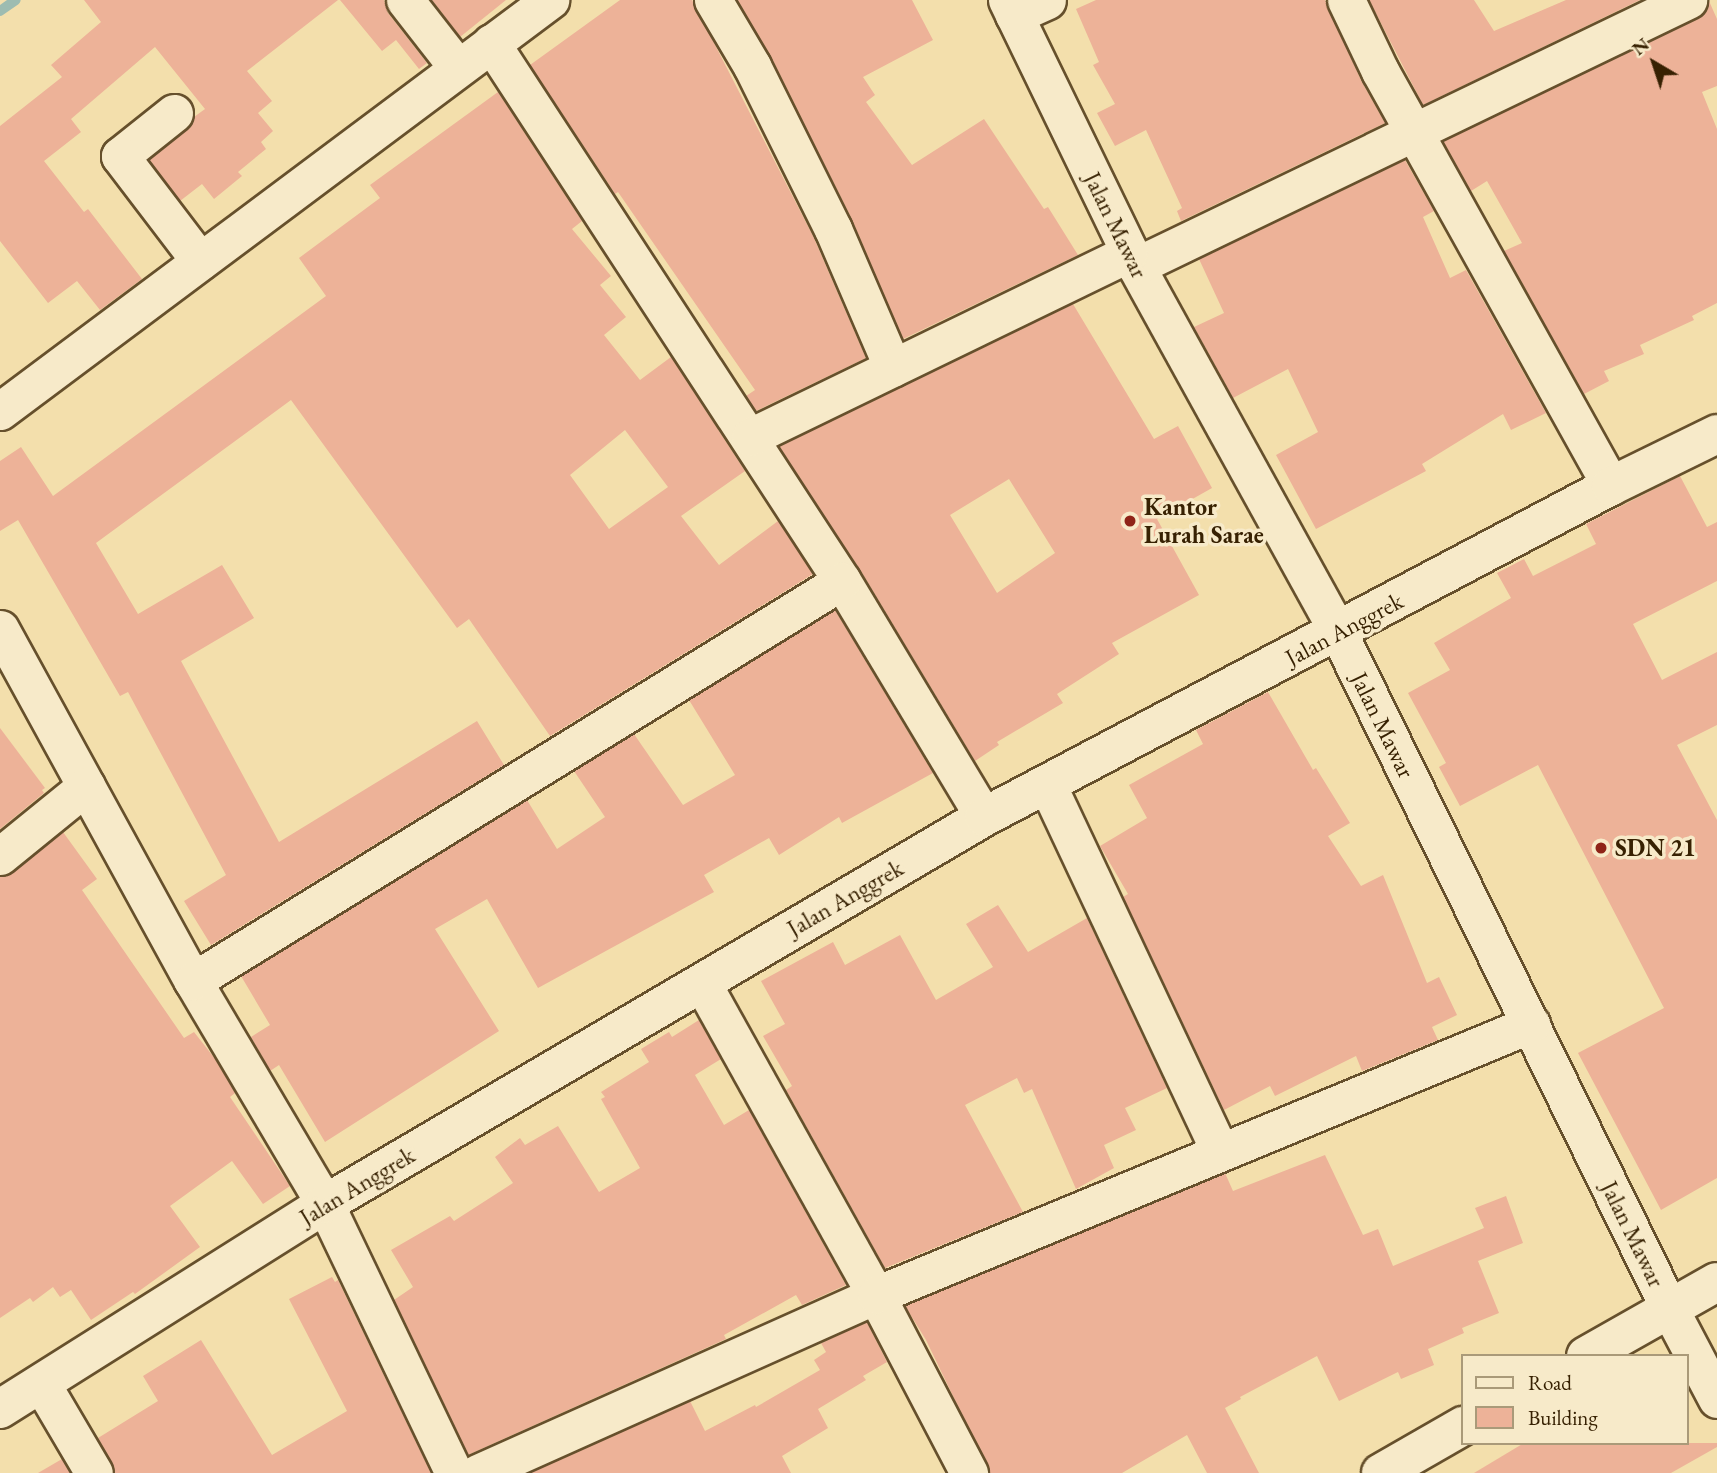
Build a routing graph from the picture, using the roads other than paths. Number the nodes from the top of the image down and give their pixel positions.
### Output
1 (405, 0) edge
2 (550, 0) edge
3 (713, 0) edge
4 (1047, 0) edge
5 (1346, 0) edge
6 (1688, 0) edge
7 (1010, 7) edge
8 (491, 43) junction
9 (458, 68) junction
10 (174, 113) dead end
11 (1414, 130) junction
12 (1132, 259) junction
13 (200, 261) junction
14 (892, 368) junction
15 (0, 411) edge
16 (1717, 434) edge
17 (750, 437) junction
18 (1611, 486) junction
19 (842, 580) junction
20 (0, 628) edge
21 (1338, 632) junction
22 (1047, 784) junction
23 (86, 786) junction
24 (984, 817) junction
25 (0, 856) edge
26 (193, 981) junction
27 (702, 982) junction
28 (1531, 1024) junction
29 (1220, 1151) junction
30 (325, 1204) junction
31 (1717, 1282) edge
32 (876, 1295) junction
33 (1669, 1308) junction
34 (1589, 1354) edge
35 (41, 1383) junction
36 (1717, 1399) edge
37 (0, 1409) edge
38 (1462, 1427) edge
39 (94, 1473) edge
40 (454, 1473) edge
41 (478, 1473) edge
42 (969, 1473) edge
43 (1381, 1473) edge

1 - 9 street
2 - 8 street
3 - 14 street
4 - 7 street
5 - 11 street
6 - 11 street
7 - 12 street, Jalan Mawar
8 - 9 street
8 - 17 street
9 - 13 street
10 - 13 street
11 - 12 street
11 - 18 street
12 - 14 street
12 - 21 street, Jalan Mawar
13 - 15 street
14 - 17 street
16 - 18 street, Jalan Anggrek
17 - 19 street
18 - 21 street, Jalan Anggrek
19 - 24 street
19 - 26 street
20 - 23 street
21 - 22 street, Jalan Anggrek
21 - 28 street, Jalan Mawar
22 - 24 street, Jalan Anggrek
22 - 29 street
23 - 25 street
23 - 26 street
24 - 27 street, Jalan Anggrek
26 - 30 street
27 - 30 street, Jalan Anggrek
27 - 32 street
28 - 29 street
28 - 33 street, Jalan Mawar
29 - 32 street
30 - 35 street, Jalan Anggrek
30 - 40 street
31 - 33 street
32 - 41 street
32 - 42 street
33 - 34 street
33 - 36 street, Jalan Mawar
35 - 37 street, Jalan Anggrek
35 - 39 street
38 - 43 street

